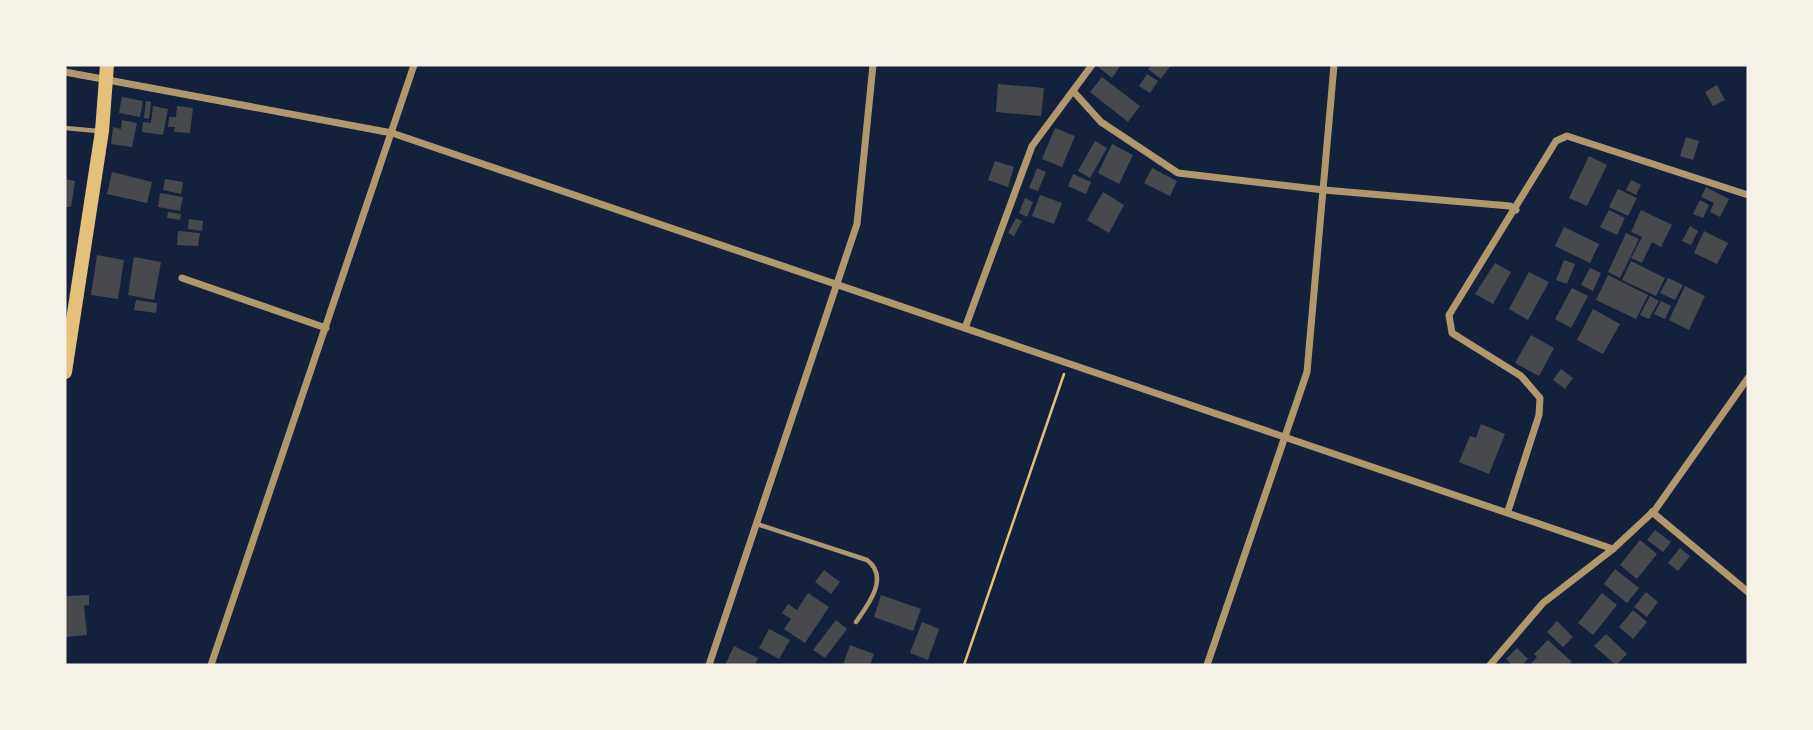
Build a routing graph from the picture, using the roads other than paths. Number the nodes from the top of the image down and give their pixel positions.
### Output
1 (414, 65) edge
2 (873, 65) edge
3 (1092, 65) edge
4 (1334, 65) edge
5 (65, 72) edge
6 (107, 72) edge
7 (1073, 91) junction
8 (65, 128) edge
9 (102, 131) junction
10 (392, 133) junction
11 (1324, 190) junction
12 (1748, 195) edge
13 (1516, 210) junction
14 (183, 278) dead end
15 (837, 286) junction
16 (71, 303) edge
17 (326, 328) junction
18 (965, 328) junction
19 (65, 372) edge
20 (1748, 379) edge
21 (1284, 437) junction
22 (1508, 511) junction
23 (1652, 512) junction
24 (756, 524) junction
25 (1613, 549) junction
26 (1748, 592) edge
27 (856, 622) dead end
28 (211, 665) edge
29 (709, 665) edge
30 (1208, 665) edge
31 (1490, 665) edge

1 - 10 street
2 - 15 street
3 - 7 street
4 - 11 street
5 - 6 street
6 - 9 main road
6 - 10 street
7 - 11 street
7 - 18 street
8 - 9 lane
9 - 16 main road
10 - 15 street
10 - 17 street
11 - 13 street
11 - 21 street
12 - 13 street
13 - 22 street
14 - 17 street
15 - 18 street
15 - 24 street
16 - 19 main road
17 - 28 street
18 - 21 street
20 - 23 street
21 - 22 street
21 - 30 street
22 - 25 street
23 - 25 street
23 - 26 street
24 - 27 lane
24 - 29 street
25 - 31 street

